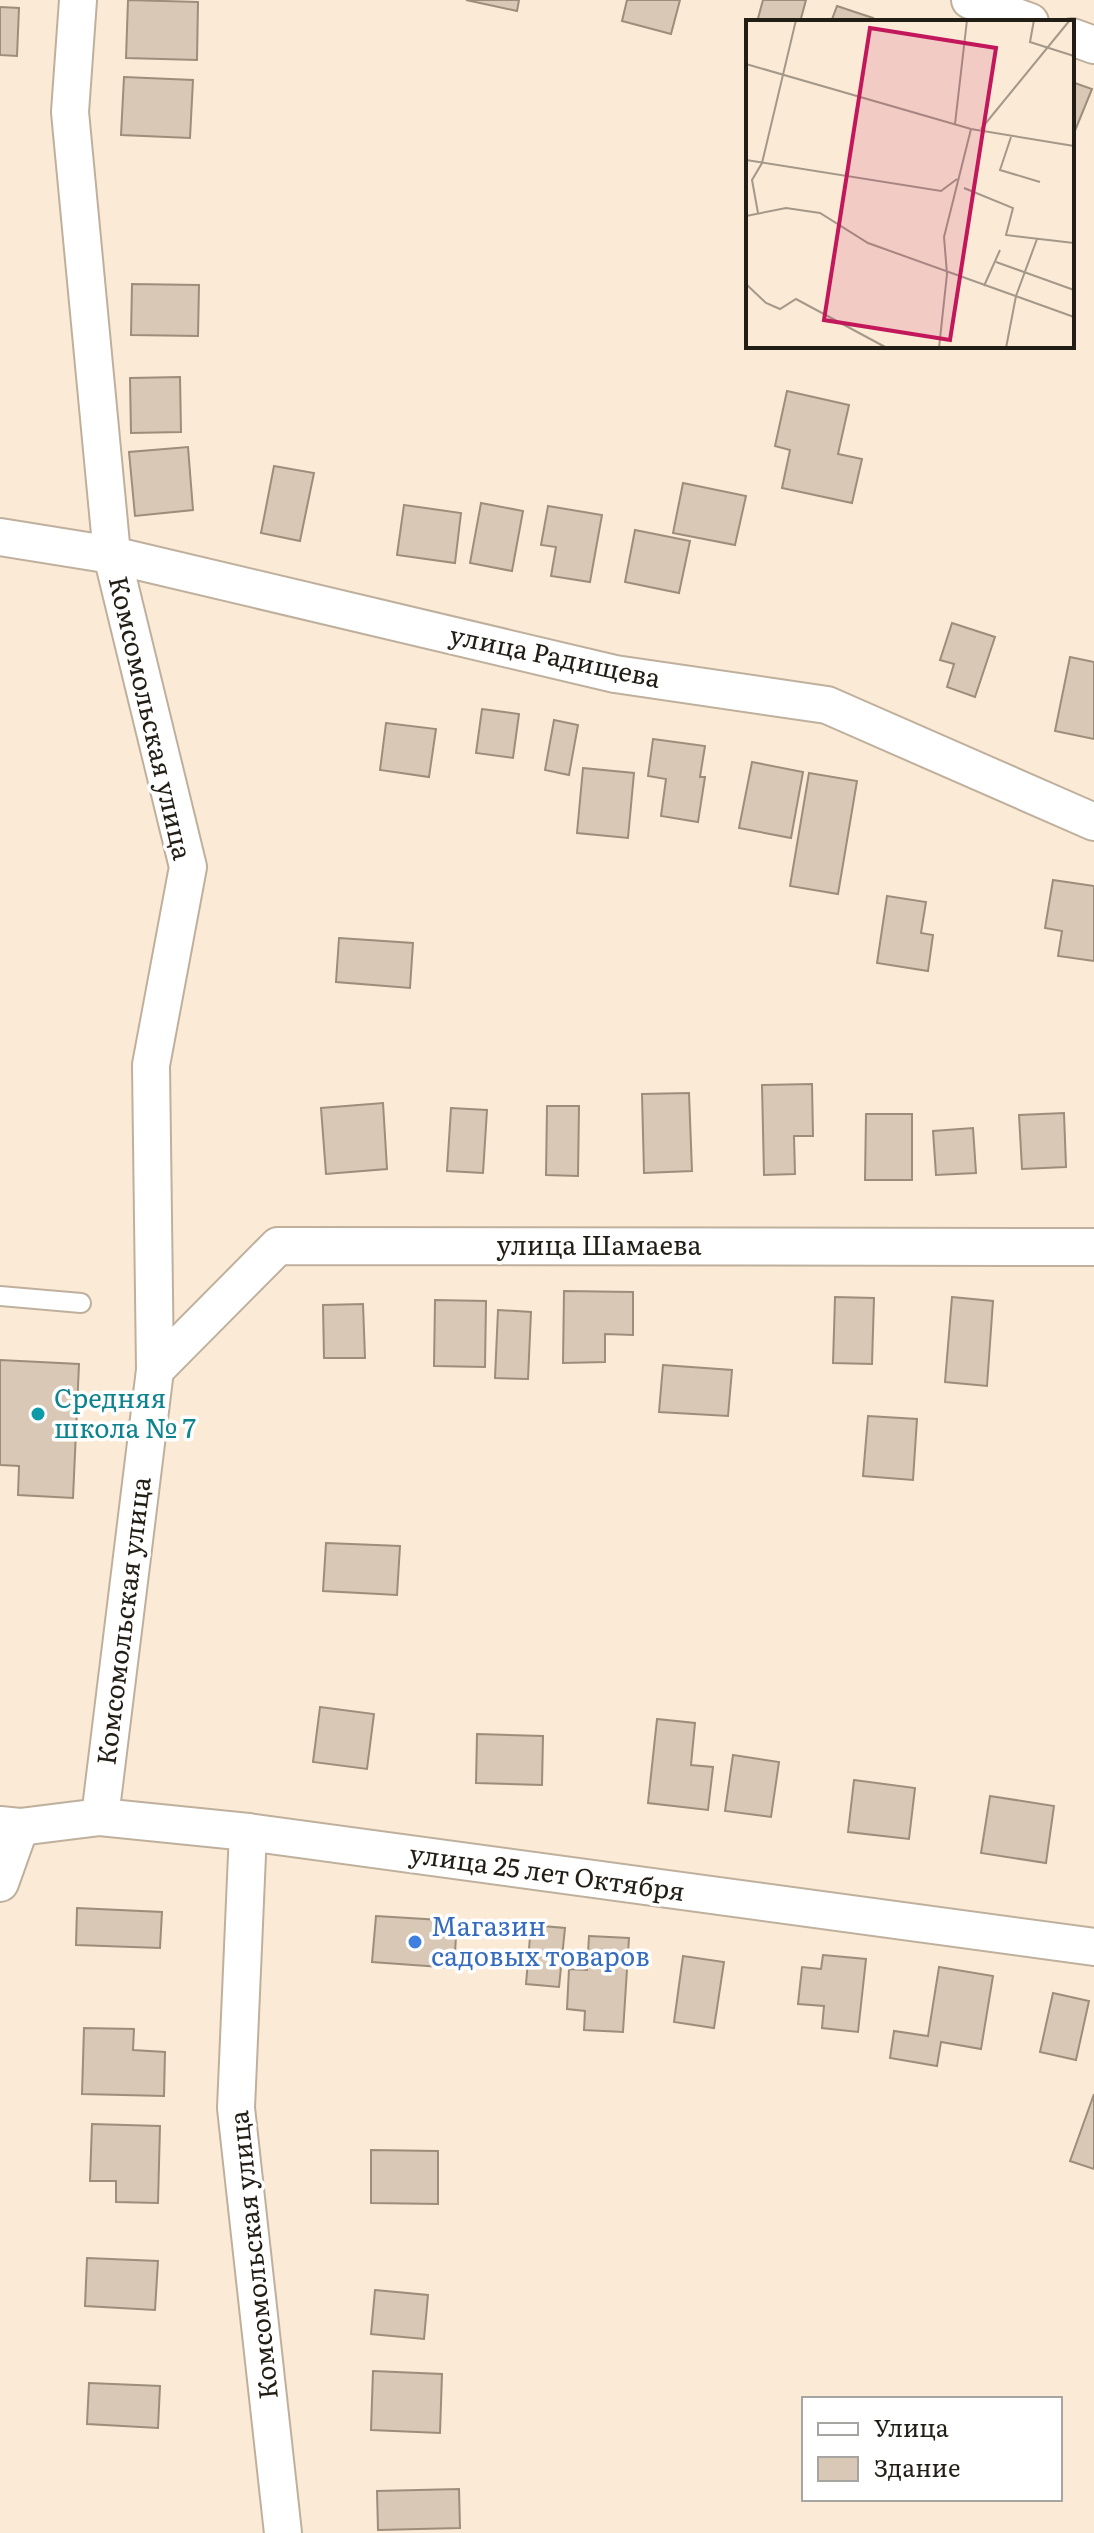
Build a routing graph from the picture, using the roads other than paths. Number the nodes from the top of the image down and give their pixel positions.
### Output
1 (78, 0) edge
2 (970, 0) edge
3 (1025, 20) edge
4 (1074, 38) edge
5 (1094, 45) edge
6 (0, 537) edge
7 (112, 555) junction
8 (1094, 822) edge
9 (1094, 1247) edge
10 (0, 1296) edge
11 (81, 1303) dead end
12 (155, 1370) junction
13 (100, 1817) junction
14 (10, 1826) edge
15 (248, 1832) junction
16 (0, 1883) edge
17 (1094, 1947) edge
18 (283, 2533) edge

1 - 7 street, Комсомольская улица
2 - 3 street
4 - 5 street
6 - 7 street, улица Радищева
7 - 8 street, улица Радищева
7 - 12 street, Комсомольская улица
9 - 12 street, улица Шамаева
10 - 11 lane
12 - 13 street, Комсомольская улица
13 - 14 street, улица 25 лет Октября
13 - 15 street, улица 25 лет Октября
14 - 16 street
15 - 17 street, улица 25 лет Октября
15 - 18 street, Комсомольская улица

